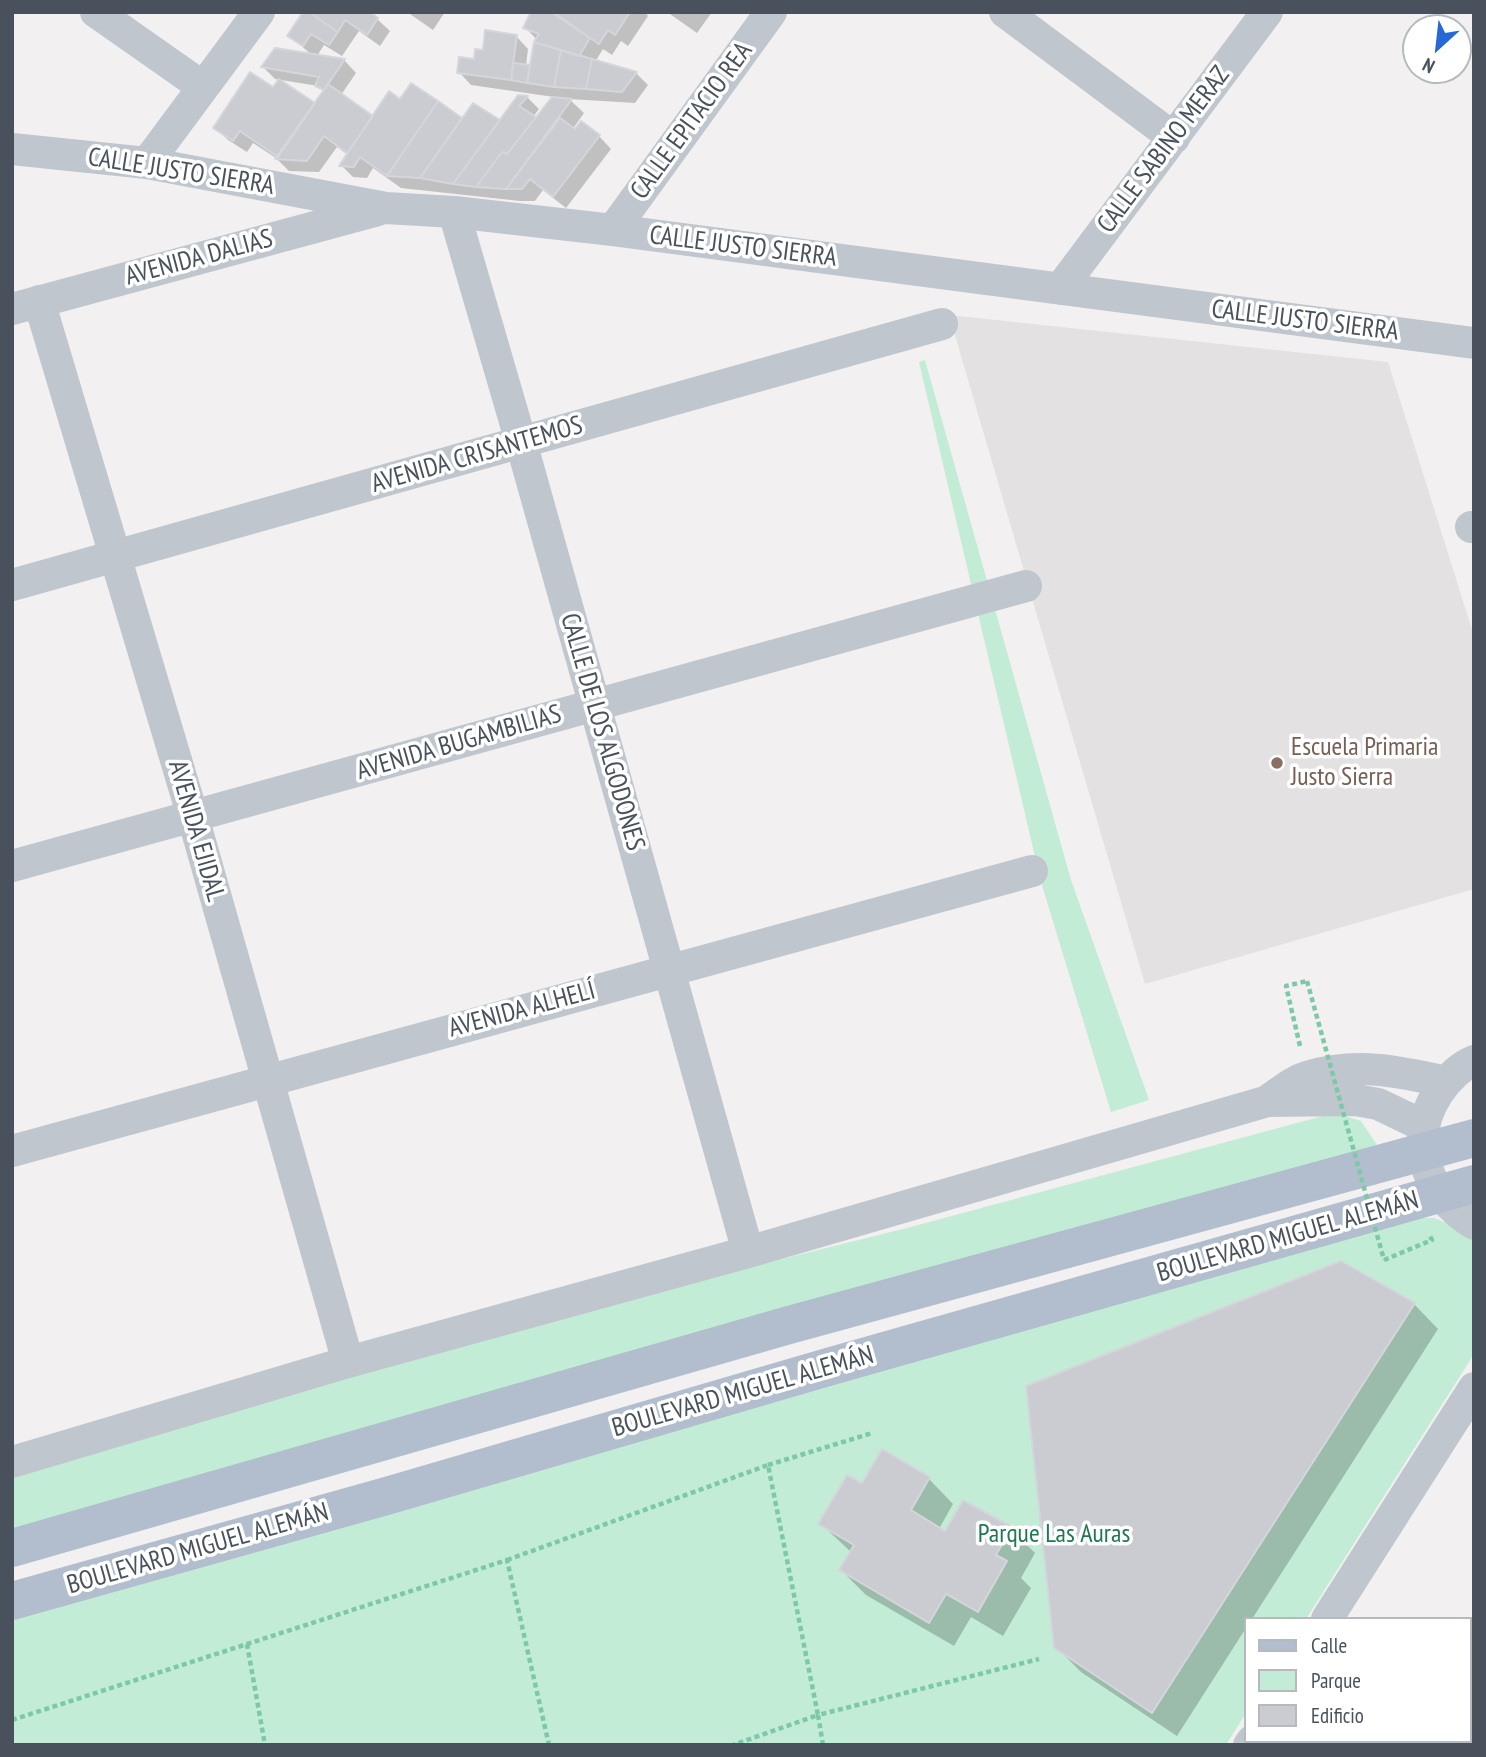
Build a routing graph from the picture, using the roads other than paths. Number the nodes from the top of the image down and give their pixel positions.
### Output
1 (96, 12) edge
2 (259, 12) edge
3 (772, 12) edge
4 (1004, 12) edge
5 (1268, 12) edge
6 (203, 87) junction
7 (1174, 138) junction
8 (12, 149) edge
9 (147, 163) junction
10 (386, 208) junction
11 (454, 212) junction
12 (613, 230) junction
13 (1060, 289) junction
14 (25, 305) edge
15 (942, 324) dead end
16 (1474, 343) edge
17 (521, 442) junction
18 (115, 556) junction
19 (12, 585) edge
20 (1026, 586) dead end
21 (594, 705) junction
22 (192, 817) junction
23 (12, 866) edge
24 (1032, 871) dead end
25 (669, 970) junction
26 (1474, 1061) edge
27 (268, 1080) junction
28 (1446, 1082) junction
29 (1268, 1101) junction
30 (1474, 1138) edge
31 (1423, 1139) junction
32 (12, 1151) edge
33 (1456, 1189) edge
34 (1474, 1224) edge
35 (748, 1252) junction
36 (348, 1362) junction
37 (1474, 1388) edge
38 (12, 1462) edge
39 (12, 1548) edge
40 (12, 1601) edge
41 (1328, 1617) edge

1 - 6 street
2 - 6 street
3 - 12 street, CALLE EPITACIO REA
4 - 7 street
5 - 7 street, CALLE SABINO MERAZ
6 - 9 street
7 - 13 street, CALLE SABINO MERAZ
8 - 9 street, CALLE JUSTO SIERRA
9 - 10 street, CALLE JUSTO SIERRA
10 - 11 street, CALLE JUSTO SIERRA
10 - 14 street, AVENIDA DALIAS
11 - 12 street, CALLE JUSTO SIERRA
11 - 17 street, CALLE DE LOS ALGODONES
12 - 13 street, CALLE JUSTO SIERRA
13 - 16 street, CALLE JUSTO SIERRA
14 - 18 street, AVENIDA EJIDAL
15 - 17 street, AVENIDA CRISANTEMOS
17 - 18 street, AVENIDA CRISANTEMOS
17 - 21 street, CALLE DE LOS ALGODONES
18 - 19 street, AVENIDA CRISANTEMOS
18 - 22 street, AVENIDA EJIDAL
20 - 21 street, AVENIDA BUGAMBILIAS
21 - 22 street, AVENIDA BUGAMBILIAS
21 - 25 street, CALLE DE LOS ALGODONES
22 - 23 street, AVENIDA BUGAMBILIAS
22 - 27 street, AVENIDA EJIDAL
24 - 25 street, AVENIDA ALHELÍ
25 - 27 street, AVENIDA ALHELÍ
25 - 35 street, CALLE DE LOS ALGODONES
26 - 28 street
27 - 32 street, AVENIDA ALHELÍ
27 - 36 street, AVENIDA EJIDAL
28 - 29 street
28 - 31 street
29 - 31 street
29 - 35 street
30 - 31 main road, BOULEVARD MIGUEL ALEMÁN
31 - 33 street
31 - 39 main road, BOULEVARD MIGUEL ALEMÁN
33 - 34 street
33 - 40 main road, BOULEVARD MIGUEL ALEMÁN
35 - 36 street
36 - 38 street
37 - 41 street

